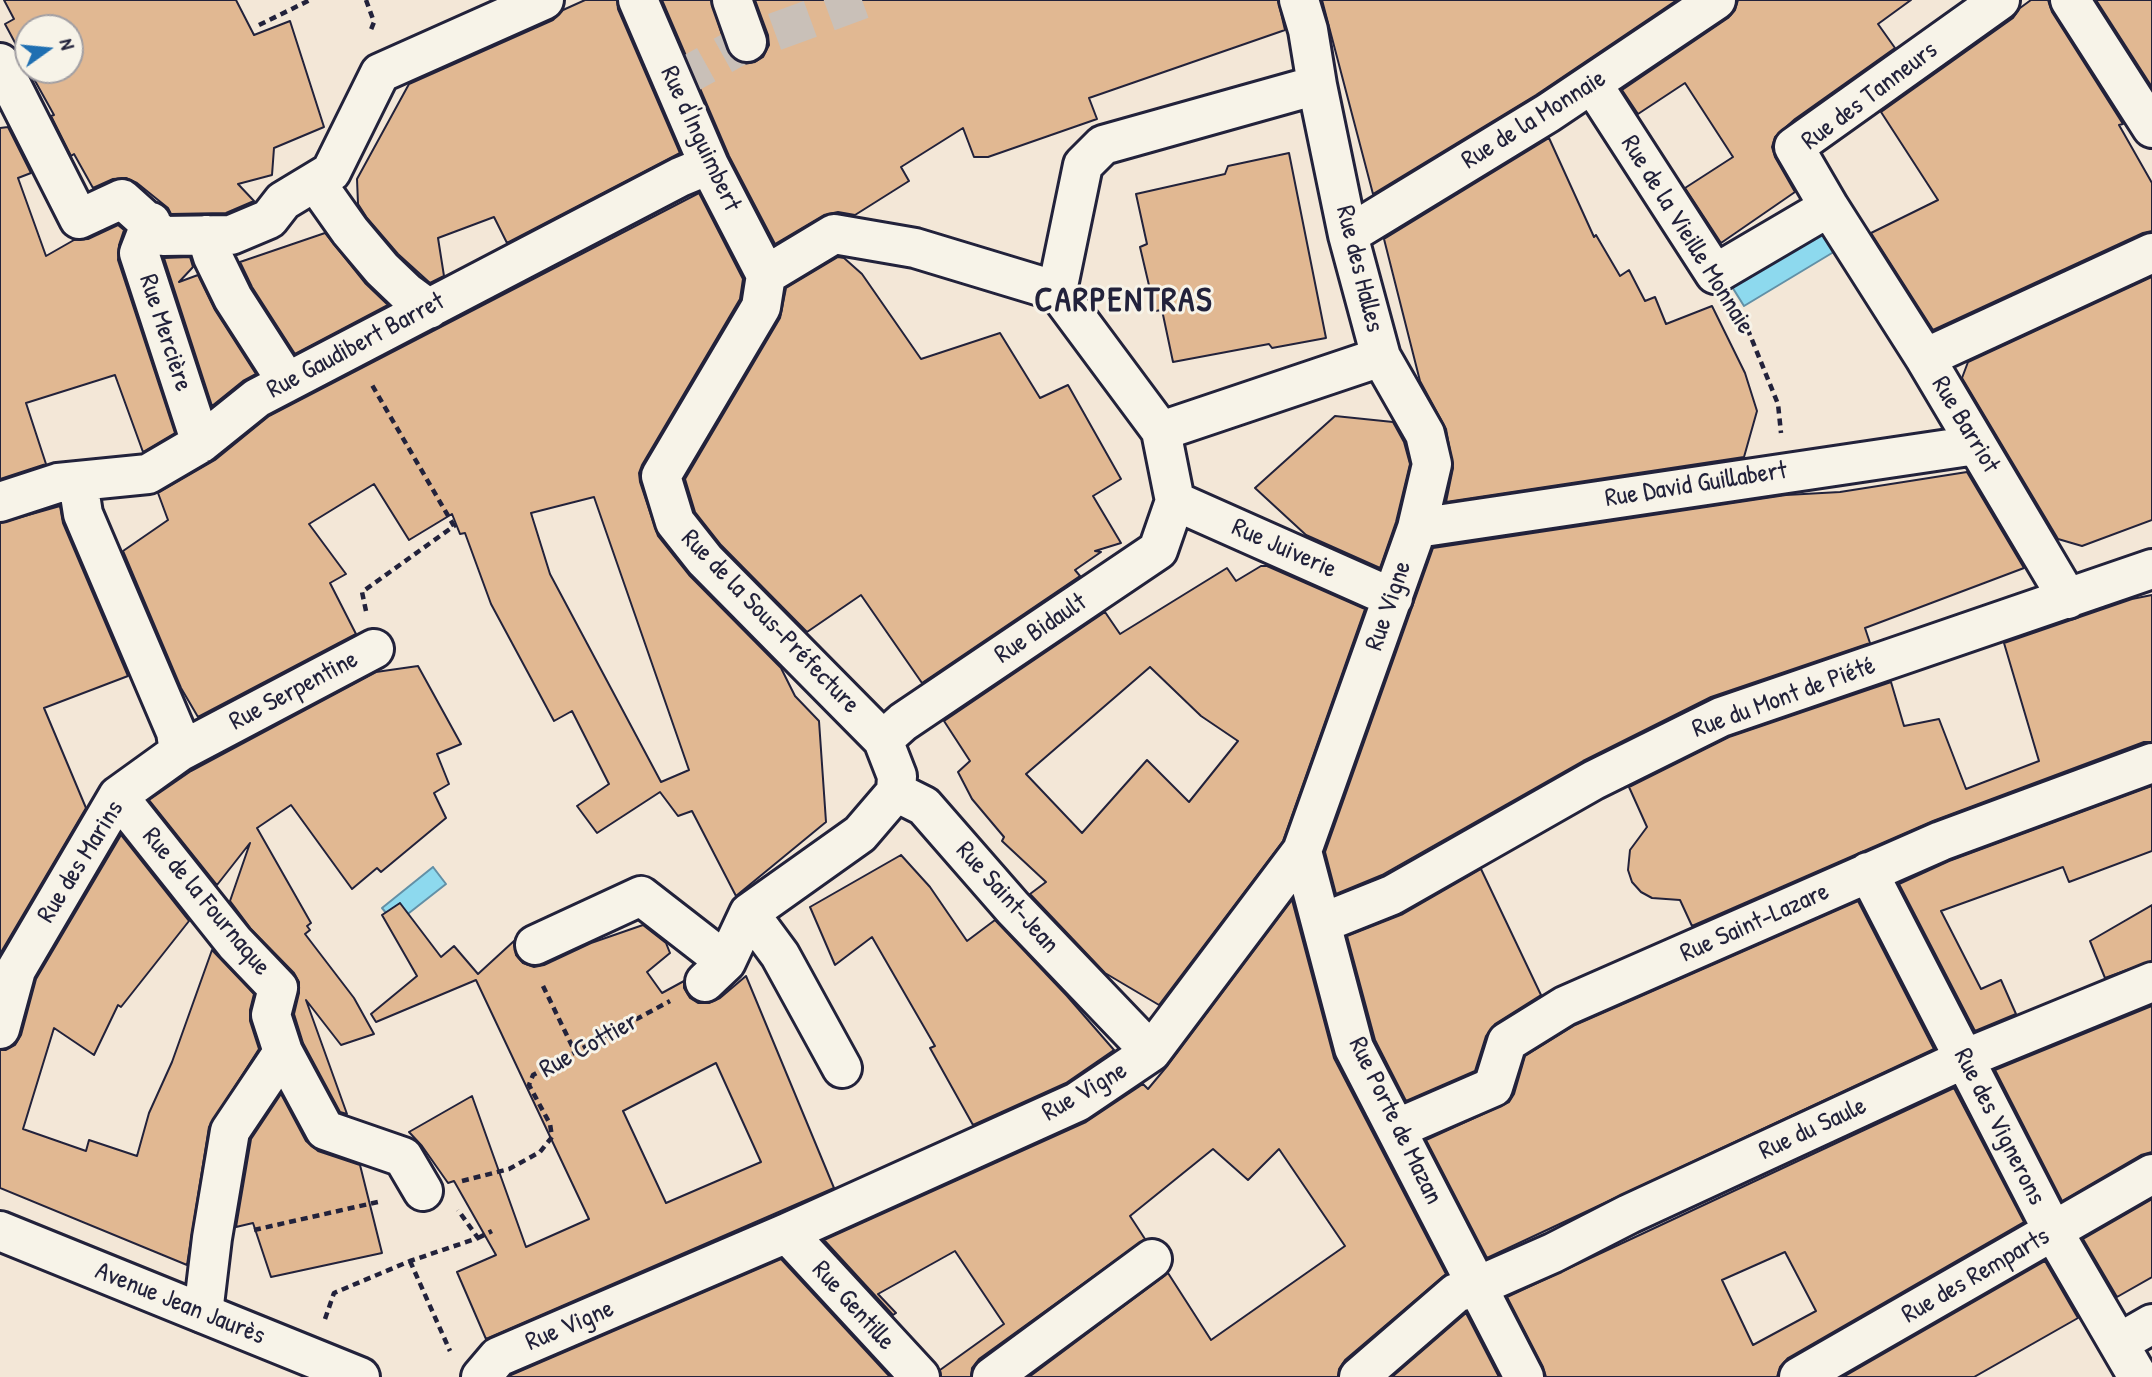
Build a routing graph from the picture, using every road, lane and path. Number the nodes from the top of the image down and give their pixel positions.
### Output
1 (310, 0) edge
2 (544, 0) edge
3 (638, 0) edge
4 (732, 0) edge
5 (1299, 0) edge
6 (1716, 0) edge
7 (2000, 0) edge
8 (2070, 0) edge
9 (259, 24) dead end
10 (747, 42) dead end
11 (0, 62) edge
12 (1317, 85) junction
13 (1593, 85) junction
14 (2152, 128) edge
15 (709, 164) junction
16 (318, 180) junction
17 (1829, 207) junction
18 (150, 222) junction
19 (206, 234) junction
20 (1348, 235) junction
21 (2152, 253) edge
22 (1716, 274) junction
23 (766, 275) junction
24 (1057, 291) junction
25 (429, 309) junction
26 (352, 349) junction
27 (1381, 357) junction
28 (1925, 358) junction
29 (288, 382) junction
30 (1161, 431) junction
31 (201, 443) junction
32 (1976, 445) junction
33 (1787, 471) junction
34 (78, 482) junction
35 (1175, 501) junction
36 (0, 502) edge
37 (1417, 528) junction
38 (2152, 569) edge
39 (1393, 598) junction
40 (2068, 599) junction
41 (374, 649) joint
42 (883, 740) junction
43 (179, 752) junction
44 (2152, 763) edge
45 (896, 792) junction
46 (118, 796) junction
47 (1302, 850) junction
48 (1868, 872) junction
49 (749, 914) junction
50 (1322, 923) junction
51 (535, 945) dead end
52 (715, 972) junction
53 (2152, 982) edge
54 (542, 983) dead end
55 (0, 1029) edge
56 (283, 1052) junction
57 (575, 1052) junction
58 (1151, 1052) junction
59 (1964, 1059) junction
60 (842, 1068) dead end
61 (1396, 1129) junction
62 (2152, 1174) edge
63 (432, 1189) junction
64 (0, 1231) edge
65 (492, 1231) dead end
66 (2053, 1231) junction
67 (787, 1233) junction
68 (212, 1238) junction
69 (478, 1238) junction
70 (1152, 1259) dead end
71 (410, 1261) junction
72 (1478, 1286) junction
73 (203, 1313) junction
74 (2152, 1324) edge
75 (2119, 1343) junction
76 (312, 1357) junction
77 (467, 1367) edge
78 (360, 1377) edge
79 (920, 1377) edge
80 (992, 1377) edge
81 (1359, 1377) edge
82 (1524, 1377) edge
83 (1799, 1377) edge
84 (2138, 1377) edge

1 - 9 path
2 - 16 street
3 - 15 street, Rue d'Inguimbert
4 - 10 street
5 - 12 street, Rue des Halles
6 - 13 street, Rue de la Monnaie
7 - 17 street, Rue des Tanneurs
8 - 14 street
11 - 18 street
12 - 20 street, Rue des Halles
12 - 24 street
13 - 20 street, Rue de la Monnaie
13 - 22 street, Rue de la Vieille Monnaie
15 - 23 street, Rue d'Inguimbert
15 - 25 street, Rue Gaudibert Barret
16 - 19 street
16 - 25 street
17 - 22 street
17 - 28 street
18 - 19 street
18 - 31 street, Rue Mercière
19 - 29 street
20 - 27 street, Rue des Halles
21 - 28 street, Rue Barriot
22 - 33 path, Rue de la Vieille Monnaie
23 - 24 street
23 - 42 street, Rue de la Sous-Préfecture
24 - 30 street
25 - 26 street, Rue Gaudibert Barret
26 - 29 street, Rue Gaudibert Barret
26 - 41 path, Rue Serpentine
27 - 30 street
27 - 37 street, Rue des Halles
28 - 32 street, Rue Barriot
29 - 31 street, Rue Gaudibert Barret
30 - 35 street
31 - 34 street, Rue Gaudibert Barret
32 - 33 street, Rue David Guillabert
32 - 40 street, Rue Barriot
33 - 37 street, Rue David Guillabert
34 - 36 street, Rue Gaudibert Barret
34 - 43 street
35 - 39 street, Rue Juiverie
35 - 42 street, Rue Bidault
37 - 39 street, Rue Vigne
38 - 40 street, Rue du Mont de Piété
39 - 47 street, Rue Vigne
40 - 50 street, Rue du Mont de Piété
41 - 43 street, Rue Serpentine
42 - 45 street
43 - 46 street, Rue des Marins
44 - 48 street, Rue Saint-Lazare
45 - 49 street
45 - 58 street, Rue Saint-Jean
46 - 55 street, Rue des Marins
46 - 56 street, Rue de la Fournaque
47 - 50 street, Rue Porte de Mazan
47 - 58 street, Rue Vigne
48 - 59 street, Rue des Vignerons
48 - 61 street, Rue Saint-Lazare
49 - 52 street
49 - 60 street
50 - 61 street, Rue Porte de Mazan
51 - 52 street
52 - 57 path, Rue Cottier
53 - 59 street, Rue du Saule
54 - 57 path
56 - 63 street, Rue de la Fournaque
56 - 68 street
57 - 63 path, Rue Cottier
58 - 67 street, Rue Vigne
59 - 66 street, Rue des Vignerons
59 - 72 street, Rue du Saule
61 - 72 street, Rue Porte de Mazan
62 - 66 street, Rue des Remparts
63 - 68 path, Rue Cottier
63 - 69 path
64 - 73 street, Avenue Jean Jaurès
65 - 69 path
66 - 75 street, Rue des Vignerons
66 - 83 street, Rue des Remparts
67 - 77 street, Rue Vigne
67 - 79 street, Rue Gentille
68 - 73 street
69 - 71 path
70 - 80 street
71 - 76 path
71 - 77 path
72 - 81 street, Rue du Saule
72 - 82 street, Rue Porte de Mazan
73 - 76 street, Avenue Jean Jaurès
74 - 75 street
75 - 84 street, Rue des Vignerons
76 - 78 street, Avenue Jean Jaurès

